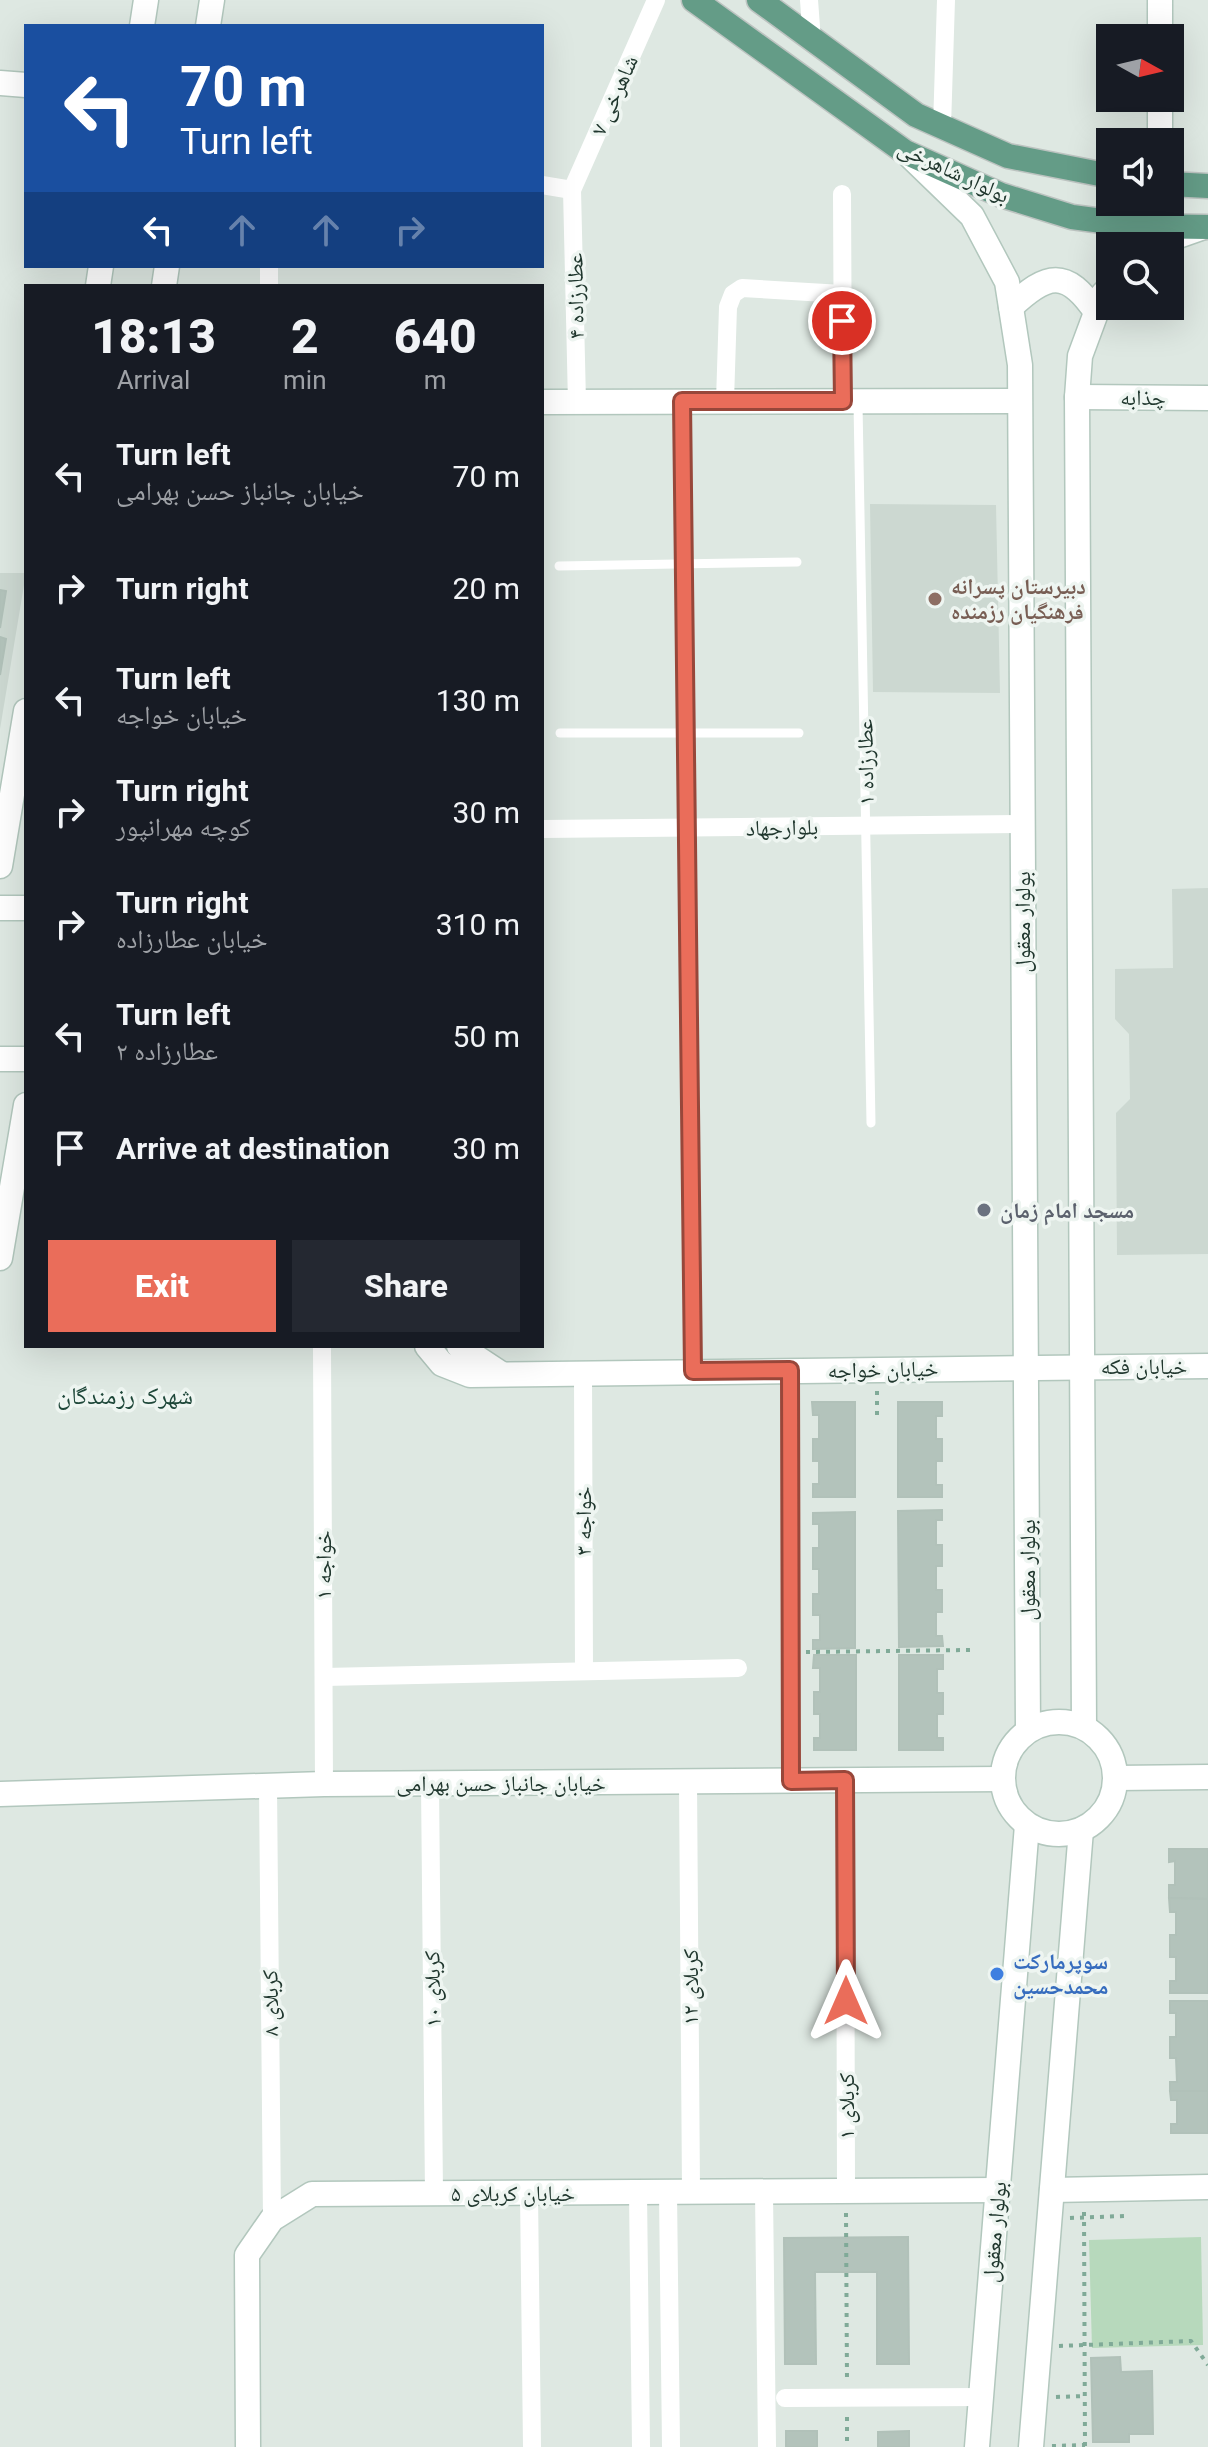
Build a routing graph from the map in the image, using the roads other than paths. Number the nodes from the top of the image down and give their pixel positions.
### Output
1 (146, 0) edge
2 (212, 0) edge
3 (656, 0) edge
4 (694, 0) edge
5 (759, 0) edge
6 (809, 0) edge
7 (946, 0) edge
8 (1160, 0) edge
9 (142, 24) edge
10 (208, 24) edge
11 (1160, 24) edge
12 (812, 40) junction
13 (0, 83) edge
14 (24, 85) edge
15 (942, 127) junction
16 (905, 152) junction
17 (1096, 173) edge
18 (544, 185) edge
19 (1184, 185) edge
20 (1208, 186) edge
21 (572, 190) junction
22 (842, 194) dead end
23 (1205, 227) edge
24 (1184, 234) edge
25 (842, 294) junction
26 (1011, 307) junction
27 (1096, 312) joint
28 (1077, 397) junction
29 (1208, 398) edge
30 (682, 401) junction
31 (725, 401) junction
32 (851, 401) junction
33 (1019, 401) junction
34 (544, 402) edge
35 (577, 402) junction
36 (797, 562) dead end
37 (684, 564) junction
38 (559, 566) dead end
39 (24, 723) edge
40 (560, 733) dead end
41 (686, 733) junction
42 (799, 733) dead end
43 (1022, 824) junction
44 (866, 826) junction
45 (687, 828) junction
46 (544, 829) edge
47 (0, 866) edge
48 (0, 908) edge
49 (24, 908) edge
50 (0, 1059) edge
51 (24, 1059) edge
52 (24, 1117) edge
53 (871, 1123) dead end
54 (0, 1258) edge
55 (322, 1348) edge
56 (429, 1348) edge
57 (462, 1348) edge
58 (1208, 1366) edge
59 (1026, 1367) junction
60 (1081, 1367) junction
61 (790, 1370) junction
62 (693, 1371) junction
63 (583, 1372) junction
64 (500, 1373) junction
65 (738, 1668) dead end
66 (584, 1671) junction
67 (324, 1677) junction
68 (1084, 1727) junction
69 (1028, 1730) junction
70 (1208, 1777) edge
71 (1116, 1778) junction
72 (1002, 1779) junction
73 (845, 1780) junction
74 (688, 1781) junction
75 (791, 1781) junction
76 (324, 1784) junction
77 (430, 1784) junction
78 (268, 1786) junction
79 (0, 1794) edge
80 (1027, 1825) junction
81 (1081, 1830) junction
82 (1208, 2187) edge
83 (998, 2190) junction
84 (1052, 2190) junction
85 (846, 2191) junction
86 (638, 2192) junction
87 (680, 2192) junction
88 (764, 2192) junction
89 (529, 2193) junction
90 (434, 2194) junction
91 (272, 2219) junction
92 (981, 2397) junction
93 (785, 2398) dead end
94 (248, 2447) edge
95 (532, 2447) edge
96 (641, 2447) edge
97 (671, 2447) edge
98 (767, 2447) edge
99 (977, 2447) edge
100 (1031, 2447) edge

1 - 9 street
2 - 10 street
3 - 21 street, شاهرخی ۷
4 - 16 main road, بولوار شاهرخی
5 - 12 main road, بولوار شاهرخی
6 - 12 street
7 - 15 street
8 - 11 street
12 - 15 main road, بولوار شاهرخی
13 - 14 street
15 - 17 main road, بولوار شاهرخی
16 - 23 main road, بولوار شاهرخی
16 - 26 street, بولوار معقول
18 - 21 street
19 - 20 main road
21 - 35 street, عطارزاده ۴
22 - 25 street
23 - 24 street
25 - 31 street
25 - 32 street
26 - 27 street
26 - 33 street, بولوار معقول
27 - 28 street
28 - 29 street, چذابه
28 - 60 street
30 - 31 street
30 - 35 street
30 - 37 street
31 - 32 street
32 - 33 street
32 - 44 lane, عطارزاده ۱
33 - 43 street, بولوار معقول
34 - 35 street
36 - 37 lane
37 - 38 lane
37 - 41 street
39 - 47 street
40 - 41 lane
41 - 42 lane
41 - 45 street
43 - 44 street, بلوارجهاد
43 - 59 street, بولوار معقول
44 - 45 street, بلوارجهاد
44 - 53 lane, عطارزاده ۱
45 - 46 street, بلوارجهاد
45 - 62 street
48 - 49 street
50 - 51 street
52 - 54 street
55 - 67 street, خواجه ۱
56 - 64 street, خیابان خواجه
57 - 64 street
58 - 60 street, خیابان فکه
59 - 60 street, خیابان فکه
59 - 61 street, خیابان خواجه
59 - 69 street, بولوار معقول
60 - 68 street
61 - 62 street, خیابان خواجه
61 - 75 lane
62 - 63 street, خیابان خواجه
63 - 64 street, خیابان خواجه
63 - 66 street, خواجه ۳
65 - 66 street
66 - 67 street
67 - 76 street, خواجه ۱
68 - 69 street
68 - 71 street
69 - 72 street
70 - 71 street
71 - 81 street
72 - 73 street, خیابان جانباز حسن بهرامی
72 - 80 street
73 - 75 street, خیابان جانباز حسن بهرامی
73 - 85 street, کربلای ۱
74 - 75 street, خیابان جانباز حسن بهرامی
74 - 77 street, خیابان جانباز حسن بهرامی
74 - 87 street, کربلای ۱۲
76 - 77 street, خیابان جانباز حسن بهرامی
76 - 78 street, خیابان جانباز حسن بهرامی
77 - 90 street, کربلای ۱۰
78 - 79 street, خیابان جانباز حسن بهرامی
78 - 91 street, کربلای ۸
80 - 81 street
80 - 83 street, بولوار معقول
81 - 84 street
82 - 84 street
83 - 85 street, خیابان کربلای ۵
83 - 92 street, بولوار معقول
84 - 100 street
85 - 88 street, خیابان کربلای ۵
86 - 87 street, خیابان کربلای ۵
86 - 89 street, خیابان کربلای ۵
86 - 96 street
87 - 88 street, خیابان کربلای ۵
87 - 97 street, کربلای ۱۲
88 - 98 street
89 - 90 street, خیابان کربلای ۵
89 - 95 street
90 - 91 street, خیابان کربلای ۵
91 - 94 street, خیابان کربلای ۵
92 - 93 street
92 - 99 street, بولوار معقول

